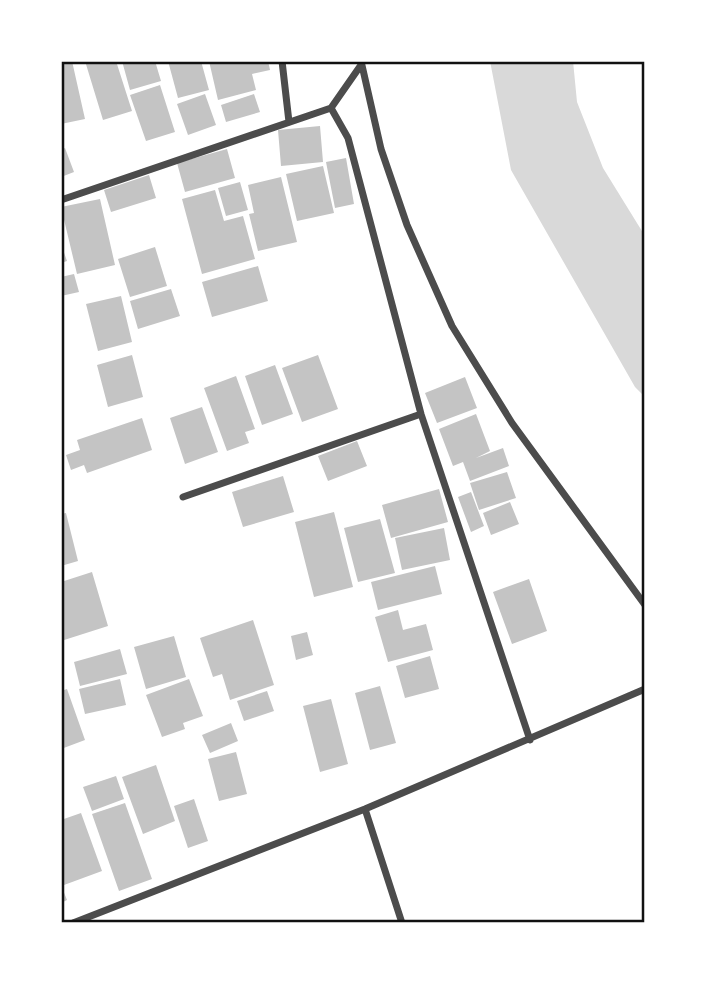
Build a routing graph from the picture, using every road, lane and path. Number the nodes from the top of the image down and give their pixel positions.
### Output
1 (282, 61) edge
2 (362, 63) edge
3 (331, 108) junction
4 (289, 122) junction
5 (61, 200) edge
6 (421, 414) junction
7 (183, 497) dead end
8 (645, 605) edge
9 (645, 690) edge
10 (530, 740) junction
11 (365, 809) junction
12 (73, 923) edge
13 (402, 923) edge

1 - 4 street
2 - 3 street
2 - 8 street
3 - 4 street
3 - 6 street
4 - 5 street
6 - 7 street
6 - 10 street
9 - 10 street
10 - 11 street
11 - 12 street
11 - 13 street

